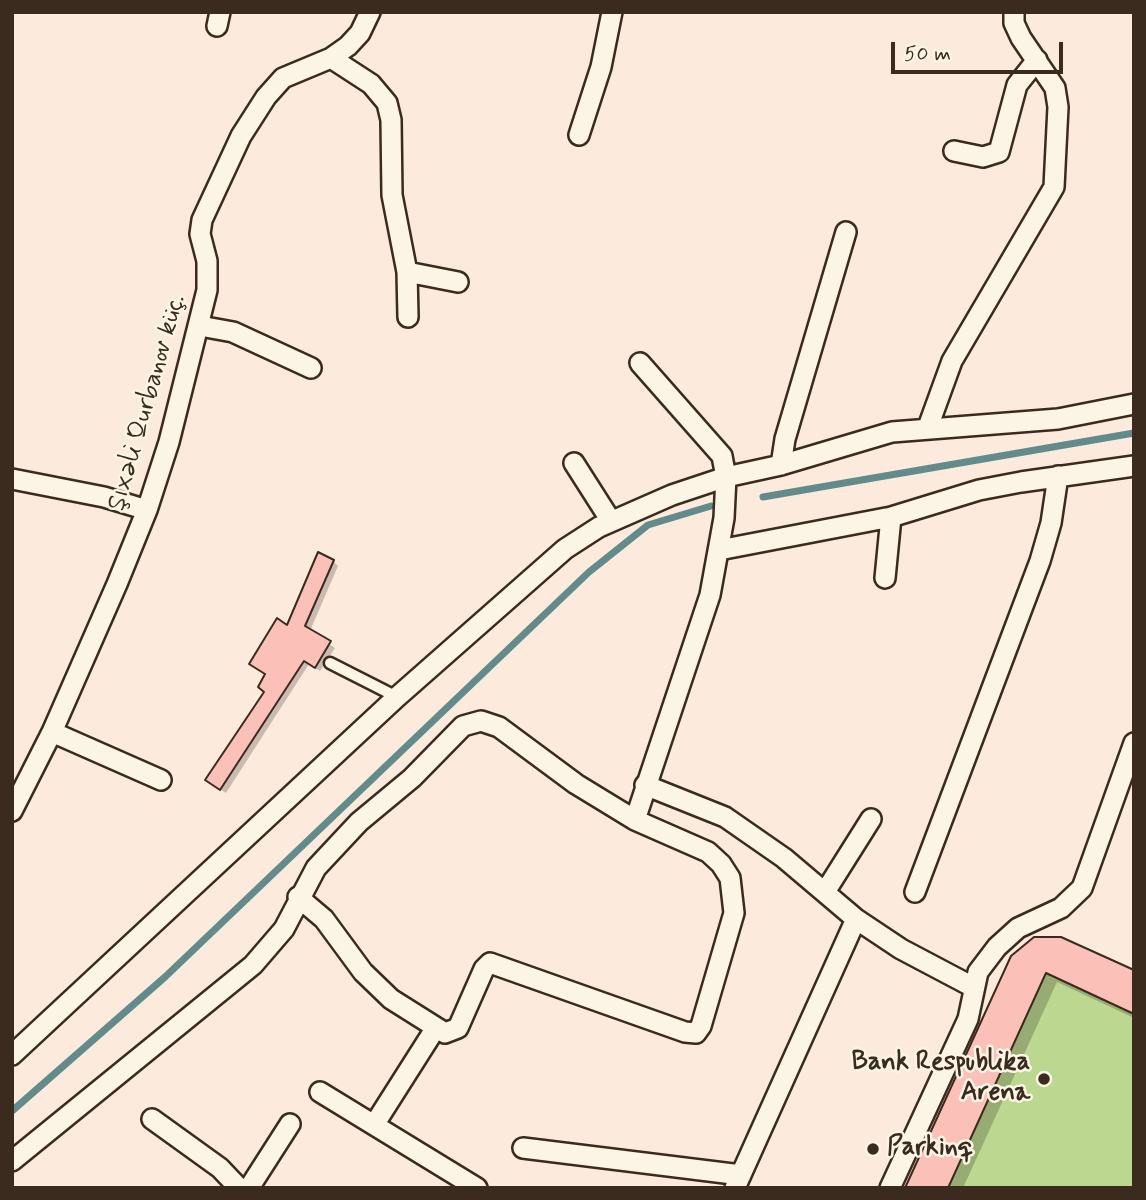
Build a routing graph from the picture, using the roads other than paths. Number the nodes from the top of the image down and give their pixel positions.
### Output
1 (370, 12) edge
2 (612, 12) edge
3 (1014, 12) edge
4 (331, 58) junction
5 (1037, 60) junction
6 (579, 135) dead end
7 (954, 151) dead end
8 (846, 232) dead end
9 (407, 272) junction
10 (458, 282) dead end
11 (408, 317) dead end
12 (200, 326) junction
13 (640, 363) dead end
14 (311, 368) dead end
15 (1134, 404) edge
16 (928, 426) junction
17 (574, 463) dead end
18 (781, 465) junction
19 (1134, 466) edge
20 (1058, 476) junction
21 (726, 477) junction
22 (12, 479) edge
23 (147, 510) junction
24 (891, 517) junction
25 (611, 521) junction
26 (719, 550) junction
27 (885, 578) dead end
28 (330, 663) dead end
29 (397, 697) junction
30 (52, 732) junction
31 (1134, 743) edge
32 (161, 780) dead end
33 (645, 785) junction
34 (12, 811) edge
35 (871, 819) dead end
36 (635, 820) junction
37 (825, 892) junction
38 (915, 892) dead end
39 (298, 898) junction
40 (856, 919) junction
41 (973, 988) junction
42 (435, 1029) junction
43 (12, 1055) edge
44 (320, 1092) dead end
45 (152, 1119) dead end
46 (290, 1124) dead end
47 (374, 1125) junction
48 (523, 1148) dead end
49 (12, 1161) edge
50 (738, 1181) edge
51 (239, 1188) edge
52 (249, 1188) edge
53 (477, 1188) edge
54 (890, 1188) edge

1 - 4 street, Şıxəli Qurbanov küç.
2 - 6 street
3 - 5 street
4 - 9 street
4 - 12 street, Şıxəli Qurbanov küç.
5 - 7 street
5 - 16 street
8 - 18 street
9 - 10 street
9 - 11 street
12 - 14 street
12 - 23 street, Şıxəli Qurbanov küç.
13 - 21 street
15 - 16 street
16 - 18 street
17 - 25 street
18 - 21 street
19 - 20 street
20 - 24 street
20 - 38 street
21 - 25 street
21 - 26 street
22 - 23 street
23 - 30 street, Şıxəli Qurbanov küç.
24 - 26 street
24 - 27 street
25 - 29 street
26 - 33 street
28 - 29 lane
29 - 43 street
30 - 32 street
30 - 34 street, Şıxəli Qurbanov küç.
31 - 41 street
33 - 36 street
33 - 37 street
35 - 37 street
36 - 39 street
36 - 42 street
37 - 40 street
39 - 42 street
39 - 49 street
40 - 41 street
40 - 50 street
41 - 54 street
42 - 47 street
44 - 47 street
45 - 51 street
46 - 52 street
47 - 53 street
48 - 50 street

